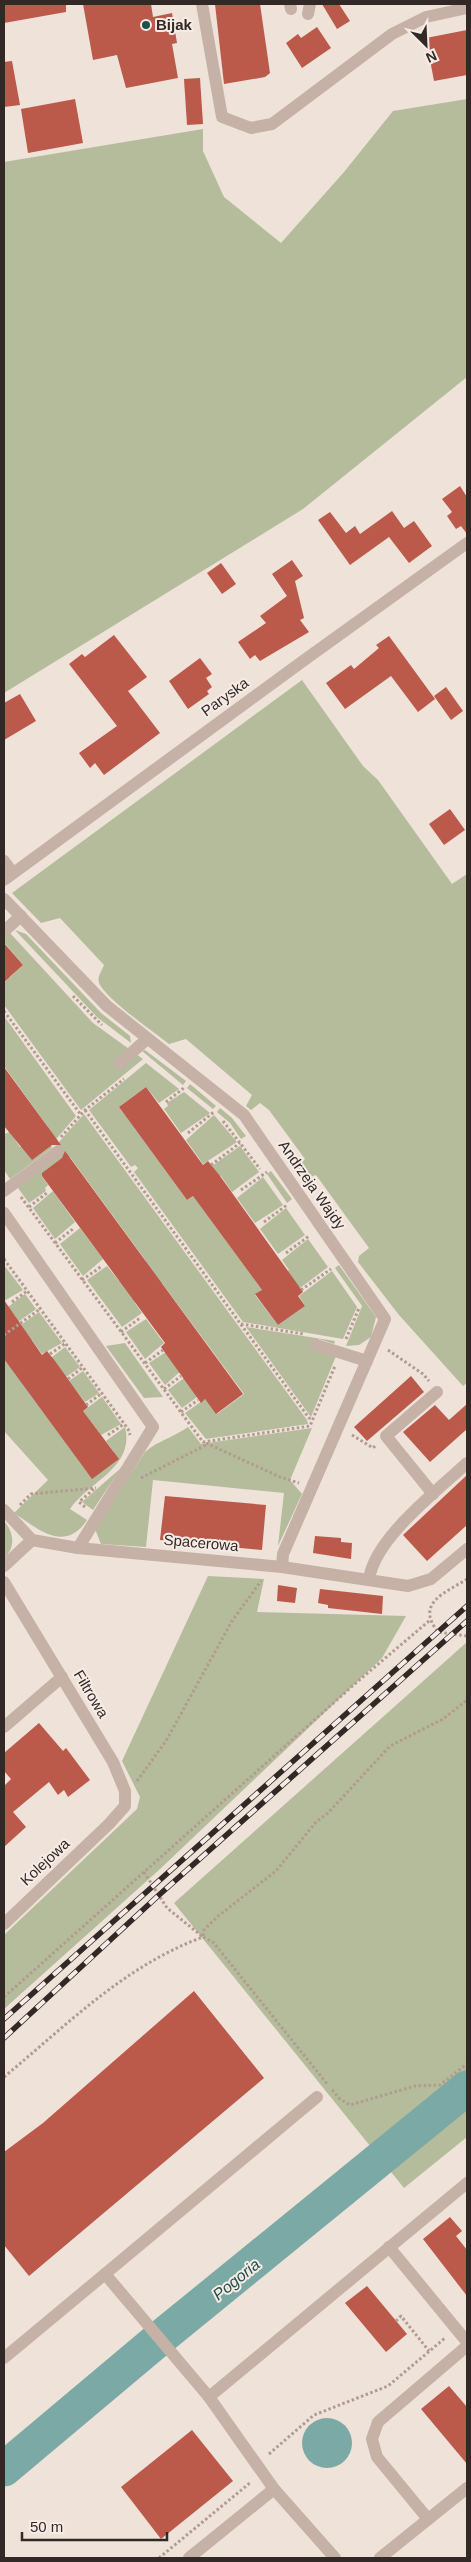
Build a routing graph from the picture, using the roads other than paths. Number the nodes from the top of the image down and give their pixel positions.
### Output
1 (202, 4) edge
2 (467, 8) edge
3 (467, 543) edge
4 (4, 861) edge
5 (8, 876) edge
6 (4, 898) edge
7 (21, 916) junction
8 (4, 931) edge
9 (147, 1038) junction
10 (120, 1063) dead end
11 (57, 1152) road end
12 (8, 1188) edge
13 (4, 1213) edge
14 (316, 1345) dead end
15 (367, 1361) junction
16 (437, 1392) road end
17 (467, 1463) edge
18 (433, 1494) junction
19 (9, 1510) edge
20 (32, 1540) junction
21 (78, 1548) junction
22 (467, 1549) edge
23 (4, 1566) edge
24 (282, 1567) junction
25 (369, 1579) junction
26 (4, 1582) edge
27 (62, 1678) junction
28 (4, 1727) edge
29 (109, 1824) joint
30 (4, 1924) edge
31 (317, 2097) dead end
32 (467, 2183) edge
33 (389, 2247) junction
34 (105, 2274) junction
35 (467, 2344) edge
36 (4, 2358) edge
37 (209, 2397) junction
38 (467, 2488) edge
39 (274, 2489) junction
40 (428, 2519) junction
41 (190, 2558) edge
42 (335, 2558) edge
43 (380, 2558) edge

1 - 2 street
3 - 5 street, Paryska
4 - 5 street
6 - 7 street, Andrzeja Wajdy
7 - 8 street
7 - 9 street, Andrzeja Wajdy
9 - 10 street
9 - 15 street, Andrzeja Wajdy
11 - 12 street
13 - 21 street
14 - 15 street
15 - 24 street, Andrzeja Wajdy
16 - 18 street
17 - 18 street
18 - 25 street
19 - 20 street
20 - 21 street, Spacerowa
20 - 23 street
21 - 24 street, Spacerowa
22 - 25 street, Spacerowa
24 - 25 street, Spacerowa
26 - 27 street, Filtrowa
27 - 28 street
27 - 29 street, Filtrowa
29 - 30 street, Kolejowa
31 - 34 street
32 - 33 street
33 - 35 street
33 - 37 street
34 - 36 street
34 - 37 street
35 - 40 street
37 - 39 street
38 - 40 street
39 - 41 street
39 - 42 street
40 - 43 street

